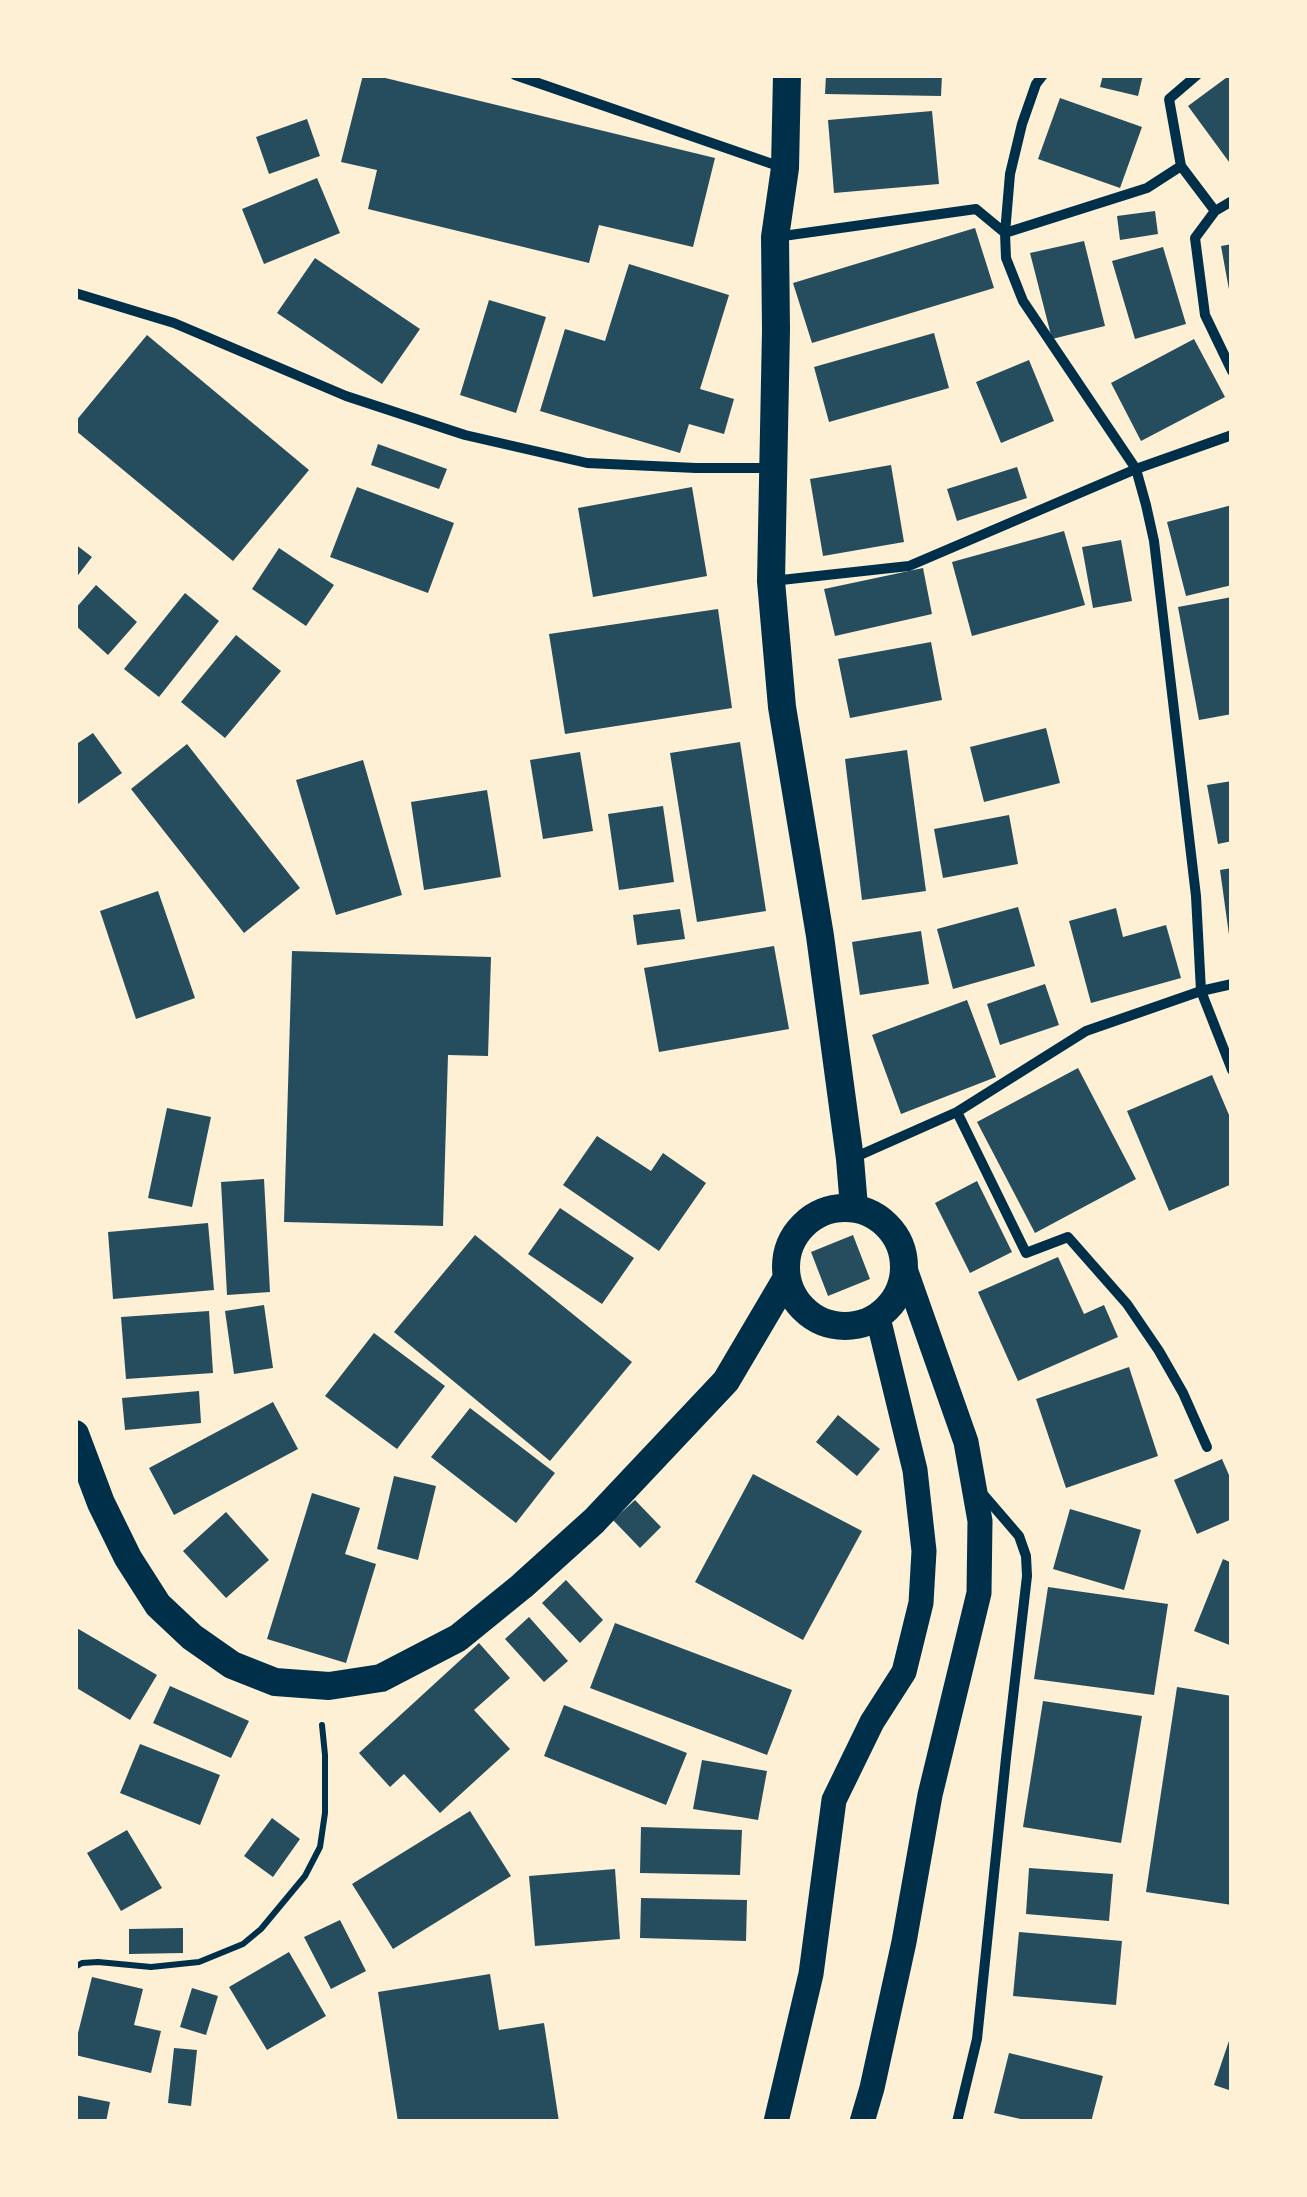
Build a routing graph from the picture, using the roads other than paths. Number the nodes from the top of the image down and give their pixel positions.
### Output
1 (515, 75) edge
2 (787, 75) edge
3 (1043, 75) edge
4 (1197, 75) edge
5 (1181, 166) junction
6 (785, 168) junction
7 (1232, 201) edge
8 (1215, 211) junction
9 (1005, 233) junction
10 (775, 237) junction
11 (75, 293) edge
12 (1232, 371) edge
13 (1232, 435) edge
14 (774, 468) junction
15 (1136, 469) junction
16 (772, 582) junction
17 (1232, 984) edge
18 (1201, 991) junction
19 (1232, 1070) edge
20 (957, 1112) junction
21 (850, 1160) junction
22 (854, 1208) junction
23 (905, 1269) junction
24 (786, 1281) junction
25 (878, 1318) junction
26 (75, 1434) edge
27 (1207, 1447) dead end
28 (973, 1484) junction
29 (776, 2122) edge
30 (862, 2122) edge
31 (957, 2122) edge

1 - 6 street
2 - 6 highway
3 - 9 street
4 - 5 street
5 - 8 street
5 - 9 street
6 - 10 highway
7 - 8 street
8 - 12 street
9 - 10 street
9 - 15 street
10 - 14 highway
11 - 14 street
13 - 15 street
14 - 16 highway
15 - 16 street
15 - 18 street
16 - 21 highway
17 - 18 street
18 - 19 street
18 - 20 street
20 - 21 street
20 - 27 street
21 - 22 highway
22 - 23 highway
22 - 24 highway
23 - 25 highway
23 - 28 main road
24 - 25 highway
24 - 26 highway
25 - 29 main road
28 - 30 main road
28 - 31 street

